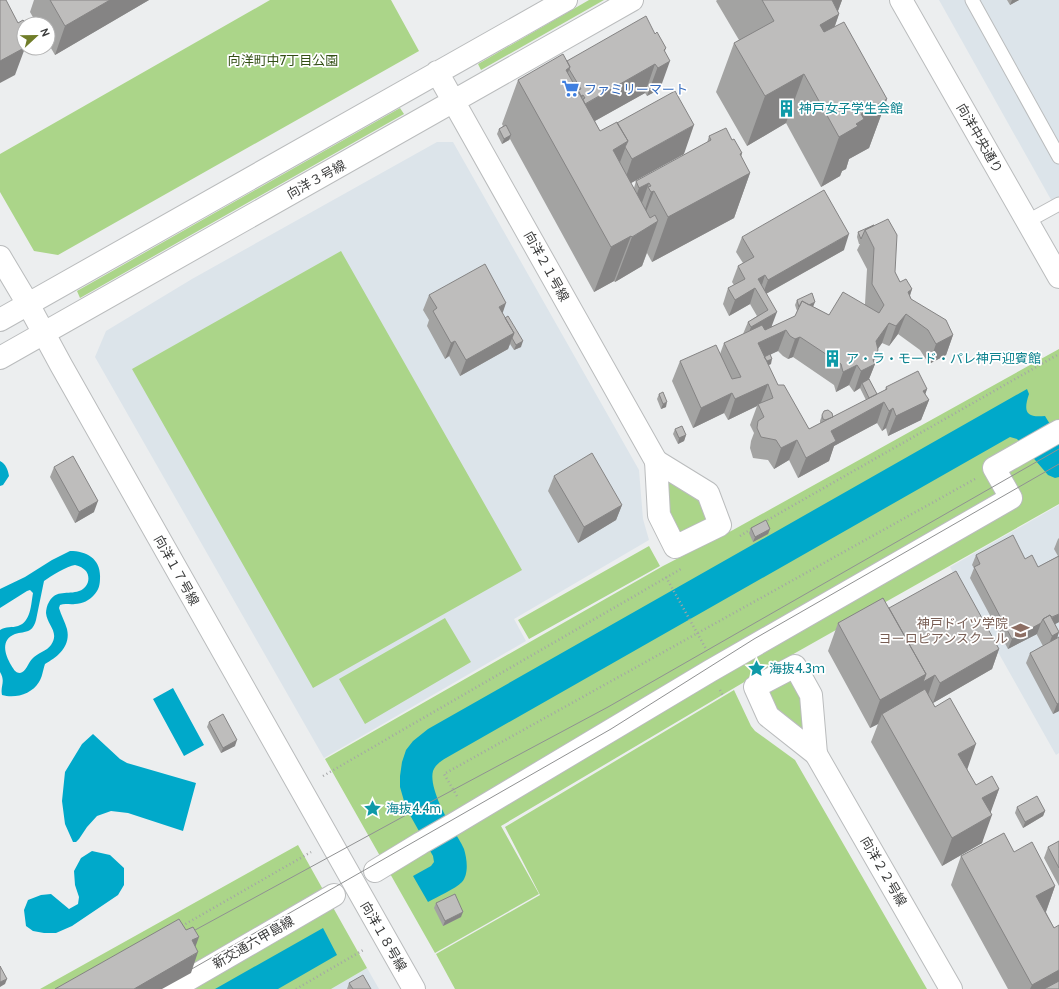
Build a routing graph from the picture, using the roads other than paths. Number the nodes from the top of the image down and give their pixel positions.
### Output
1 (566, 0) edge
2 (632, 0) edge
3 (901, 0) edge
4 (972, 0) edge
5 (437, 72) junction
6 (454, 102) junction
7 (1059, 156) edge
8 (1059, 204) edge
9 (1028, 222) junction
10 (0, 257) edge
11 (1059, 277) edge
12 (28, 304) junction
13 (0, 320) edge
14 (43, 333) junction
15 (0, 358) edge
16 (1058, 432) edge
17 (656, 461) dead end
18 (816, 754) dead end
19 (375, 871) dead end
20 (354, 883) joint
21 (334, 895) dead end
22 (172, 989) edge
23 (414, 989) edge
24 (951, 989) edge

1 - 5 street
2 - 6 street, 向洋３号線
3 - 9 street, 向洋中央通り
4 - 7 lane
5 - 6 street, 向洋２１号線
5 - 12 street
6 - 14 street, 向洋３号線
6 - 17 street, 向洋２１号線
8 - 9 lane
9 - 11 street, 向洋中央通り
10 - 12 street, 向洋１７号線
12 - 13 street
12 - 14 street, 向洋１７号線
14 - 15 street, 向洋３号線
14 - 20 street, 向洋１７号線
16 - 19 street
18 - 24 street, 向洋２２号線
20 - 23 street, 向洋１８号線
21 - 22 street, 新交通六甲島線

